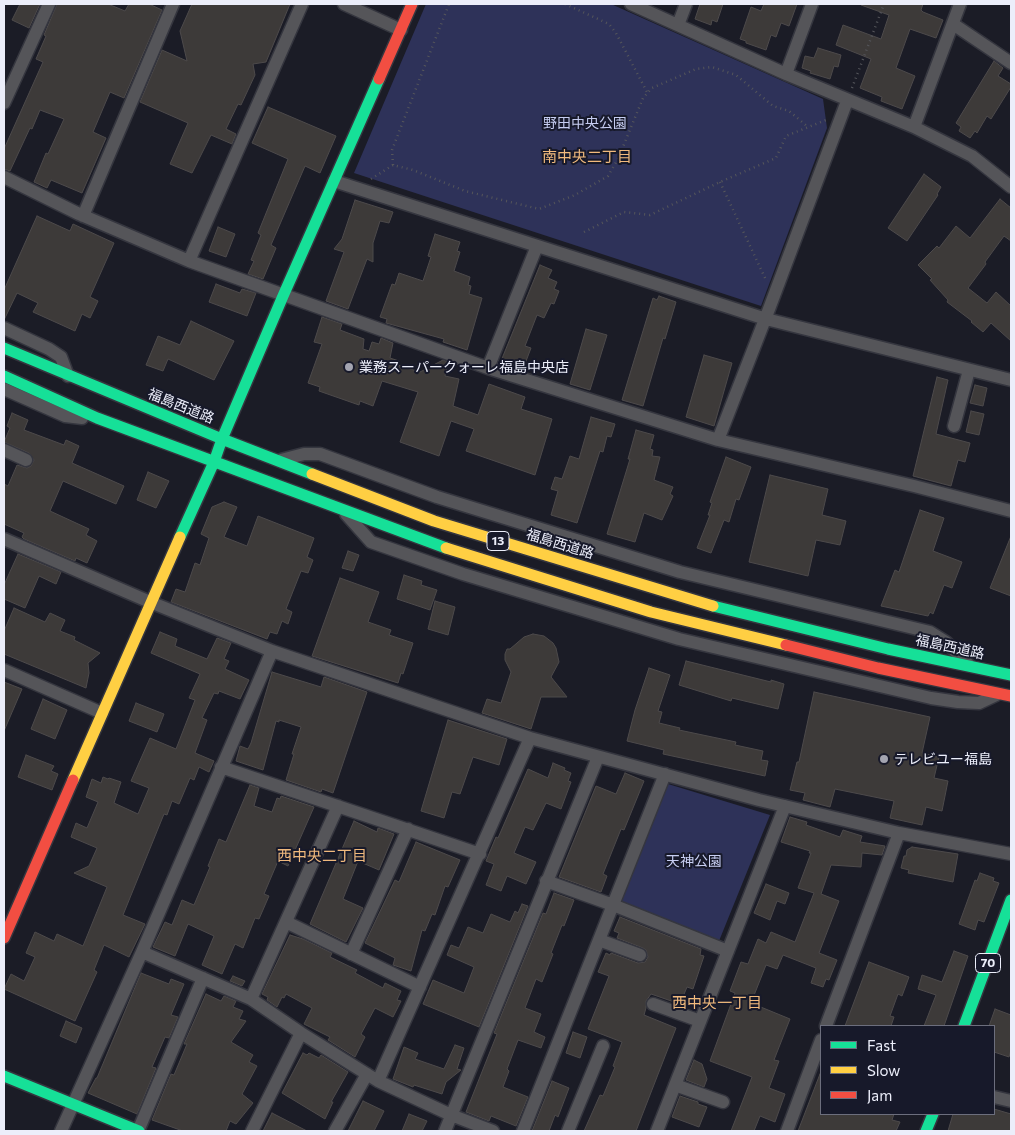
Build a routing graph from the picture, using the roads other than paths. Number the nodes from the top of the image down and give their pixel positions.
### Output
1 (49, 4) edge
2 (173, 4) edge
3 (302, 4) edge
4 (344, 4) edge
5 (412, 4) edge
6 (631, 4) edge
7 (686, 4) edge
8 (812, 4) edge
9 (960, 4) edge
10 (953, 24) junction
11 (678, 25) junction
12 (401, 30) junction
13 (1011, 63) edge
14 (786, 74) junction
15 (847, 101) junction
16 (4, 103) edge
17 (914, 127) junction
18 (4, 177) edge
19 (334, 181) junction
20 (1011, 187) edge
21 (83, 216) junction
22 (537, 246) junction
23 (189, 261) junction
24 (283, 296) junction
25 (766, 318) junction
26 (4, 328) edge
27 (4, 348) edge
28 (488, 368) junction
29 (969, 370) junction
30 (4, 376) edge
31 (68, 376) junction
32 (1011, 380) edge
33 (4, 390) edge
34 (97, 418) junction
35 (954, 426) dead end
36 (222, 439) junction
37 (718, 440) junction
38 (4, 450) edge
39 (26, 460) dead end
40 (279, 461) junction
41 (214, 462) junction
42 (1011, 510) edge
43 (344, 511) junction
44 (4, 539) edge
45 (150, 602) junction
46 (272, 651) junction
47 (970, 666) junction
48 (4, 670) edge
49 (1011, 675) edge
50 (1005, 695) edge
51 (102, 713) junction
52 (530, 738) junction
53 (598, 756) junction
54 (221, 767) junction
55 (665, 774) junction
56 (338, 806) junction
57 (784, 806) junction
58 (408, 829) junction
59 (899, 833) junction
60 (480, 854) junction
61 (1011, 854) edge
62 (546, 881) junction
63 (1011, 900) edge
64 (613, 905) junction
65 (286, 922) junction
66 (4, 938) edge
67 (599, 940) junction
68 (728, 951) junction
69 (142, 952) junction
70 (351, 954) junction
71 (640, 955) dead end
72 (203, 978) junction
73 (420, 987) junction
74 (251, 999) junction
75 (653, 1004) dead end
76 (700, 1021) junction
77 (826, 1025) edge
78 (964, 1025) edge
79 (301, 1033) junction
80 (820, 1043) edge
81 (603, 1046) dead end
82 (367, 1074) junction
83 (4, 1076) edge
84 (378, 1081) junction
85 (676, 1085) junction
86 (995, 1097) edge
87 (1011, 1101) edge
88 (723, 1102) dead end
89 (74, 1104) junction
90 (451, 1115) junction
91 (933, 1115) edge
92 (62, 1131) edge
93 (139, 1131) edge
94 (252, 1131) edge
95 (335, 1131) edge
96 (445, 1131) edge
97 (493, 1131) edge
98 (523, 1131) edge
99 (568, 1131) edge
100 (657, 1131) edge
101 (787, 1131) edge
102 (926, 1131) edge

1 - 16 street
2 - 21 street
3 - 23 street
4 - 12 street
5 - 12 main road
6 - 11 street
7 - 11 street
8 - 14 street
9 - 10 street
10 - 13 street
10 - 17 street
11 - 14 street
12 - 19 main road
14 - 15 street
15 - 17 street
15 - 25 street
17 - 20 street
18 - 21 street
19 - 22 street
19 - 24 main road
21 - 23 street
22 - 25 street
22 - 28 street
23 - 24 street
24 - 28 street
24 - 36 main road
25 - 29 street
25 - 37 street
26 - 31 street
27 - 31 main road, 福島西道路 / 13
28 - 37 street
29 - 32 street
29 - 35 street
30 - 34 main road, 13
31 - 36 main road, 福島西道路 / 13
33 - 34 street
34 - 41 main road, 13
36 - 40 main road, 福島西道路 / 13
36 - 41 main road
37 - 42 street
38 - 39 street
40 - 47 main road, 福島西道路 / 13
40 - 47 street
41 - 43 main road, 13
41 - 45 main road
43 - 50 main road, 13
43 - 50 street
44 - 45 street
45 - 46 street
45 - 51 main road
46 - 52 street
46 - 54 street
47 - 49 main road, 福島西道路 / 13
48 - 51 street
51 - 66 main road
52 - 53 street
52 - 60 street
53 - 55 street
53 - 62 street
54 - 56 street
54 - 69 street
55 - 57 street
55 - 64 street
56 - 58 street
56 - 65 street
57 - 59 street
57 - 68 street
58 - 60 street
58 - 70 street
59 - 61 street
59 - 77 street
60 - 73 street
62 - 64 street
62 - 90 street
63 - 78 main road, 70
64 - 67 street
64 - 68 street
65 - 70 street
65 - 74 street
67 - 71 street
67 - 98 street
68 - 76 street
69 - 72 street
69 - 89 street
70 - 73 street
72 - 74 street
72 - 93 street
73 - 84 street
74 - 79 street
75 - 76 street
76 - 85 street
79 - 82 street
79 - 94 street
80 - 101 street
81 - 99 street
82 - 84 street
82 - 95 street
83 - 89 main road
84 - 90 street
85 - 88 street
85 - 100 street
86 - 87 street
89 - 92 street
89 - 93 main road
90 - 96 street
90 - 97 street
91 - 102 main road

